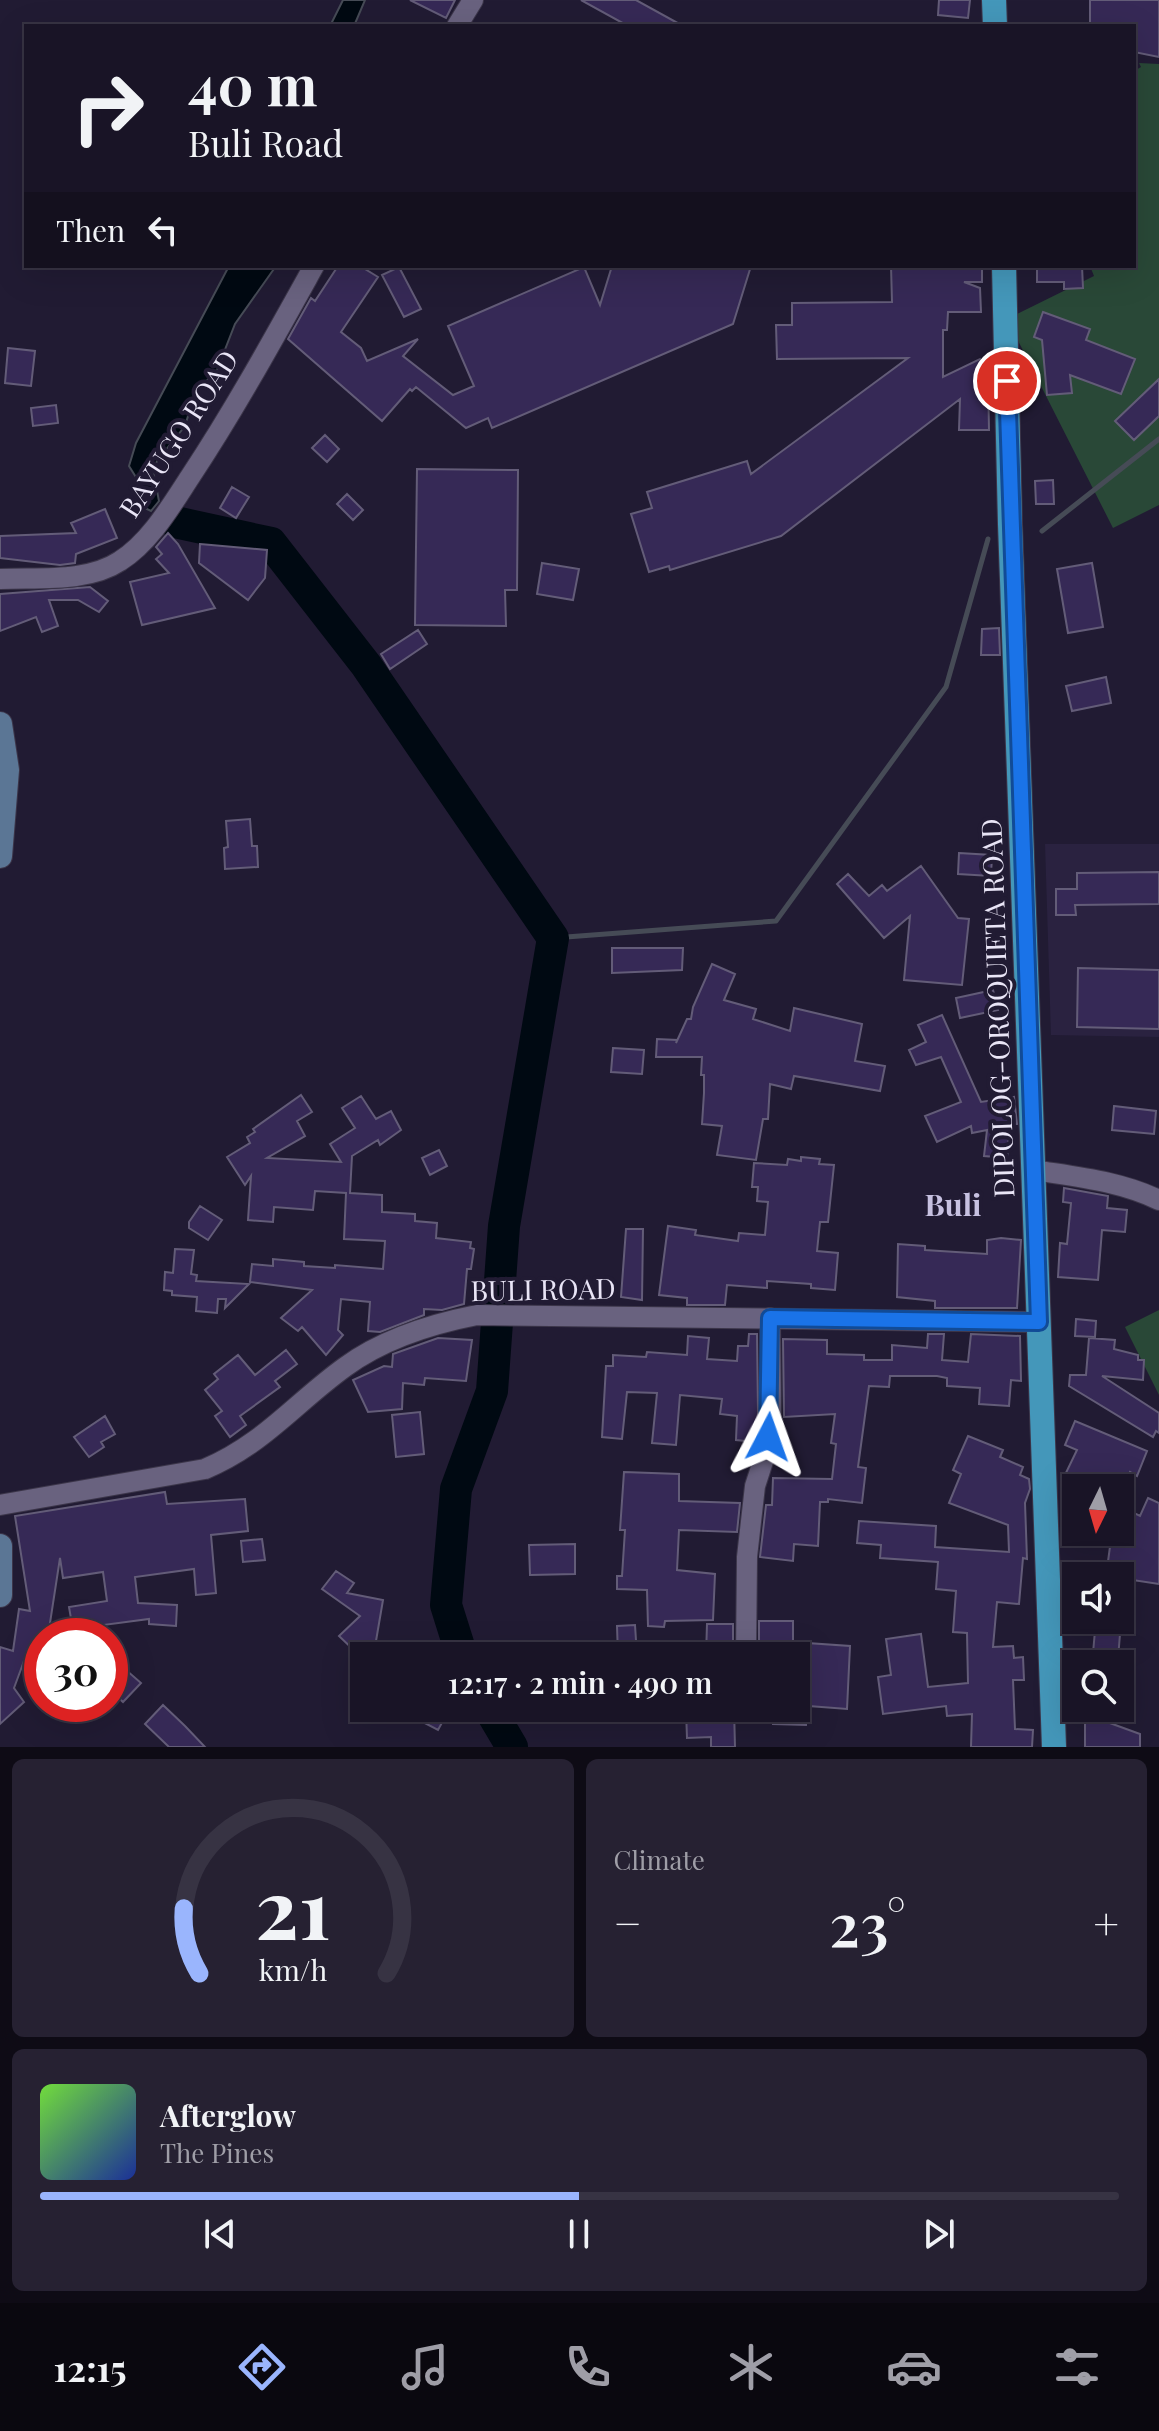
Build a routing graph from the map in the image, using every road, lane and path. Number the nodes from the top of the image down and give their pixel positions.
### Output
1 (473, 0) edge
2 (994, 0) edge
3 (458, 24) edge
4 (995, 24) edge
5 (313, 268) edge
6 (1004, 268) edge
7 (0, 579) edge
8 (0, 724) edge
9 (0, 856) edge
10 (1034, 1170) junction
11 (1159, 1200) edge
12 (770, 1318) junction
13 (1039, 1322) junction
14 (0, 1505) edge
15 (0, 1546) edge
16 (0, 1595) edge
17 (746, 1642) edge
18 (1054, 1747) edge

1 - 3 street
2 - 4 highway
5 - 7 street, BAYUGO ROAD
6 - 10 highway, DIPOLOG-OROQUIETA ROAD
8 - 9 main road
10 - 11 street
10 - 13 highway, DIPOLOG-OROQUIETA ROAD
12 - 13 street, BULI ROAD
12 - 14 street, BULI ROAD
12 - 17 street
13 - 18 highway, DIPOLOG-OROQUIETA ROAD
15 - 16 main road

